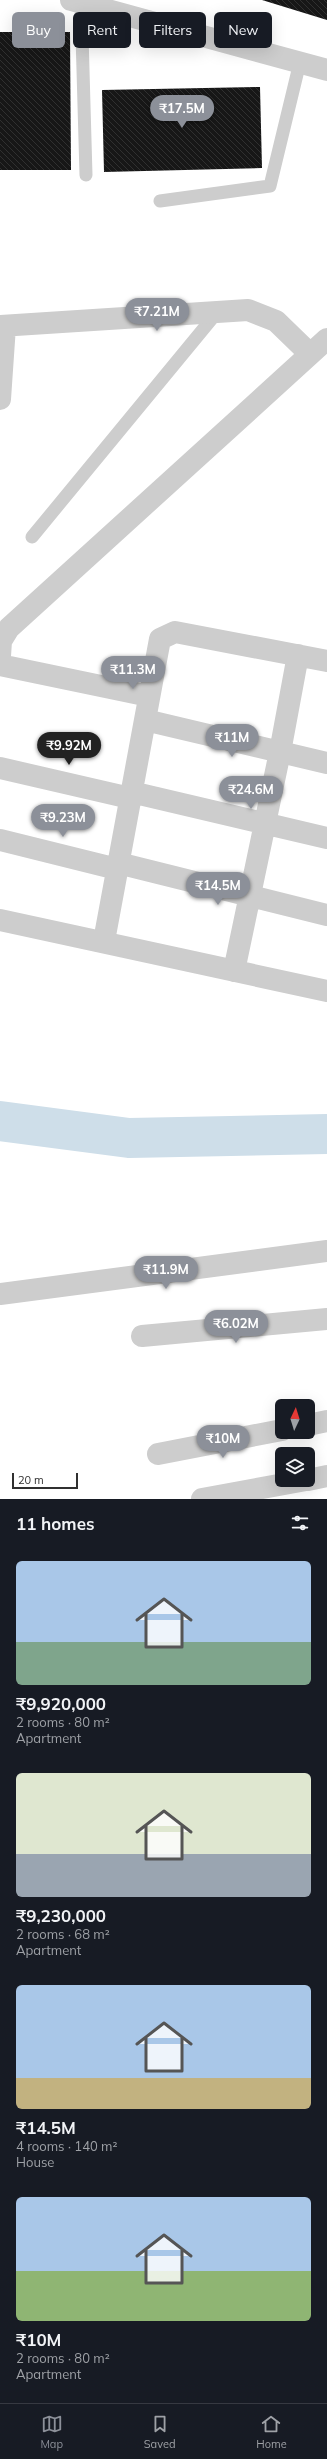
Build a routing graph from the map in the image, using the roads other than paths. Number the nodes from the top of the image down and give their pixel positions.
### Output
1 (78, 1) edge
2 (300, 62) junction
3 (327, 70) edge
4 (86, 175) dead end
5 (160, 201) dead end
6 (219, 310) junction
7 (2, 326) edge
8 (322, 347) edge
9 (0, 399) edge
10 (32, 537) dead end
11 (4, 621) edge
12 (298, 655) junction
13 (0, 656) edge
14 (327, 661) edge
15 (0, 666) edge
16 (150, 696) junction
17 (145, 720) junction
18 (280, 752) junction
19 (327, 762) edge
20 (0, 768) edge
21 (131, 795) junction
22 (265, 824) junction
23 (327, 838) edge
24 (0, 840) edge
25 (118, 866) junction
26 (250, 896) junction
27 (327, 915) edge
28 (0, 920) edge
29 (104, 941) junction
30 (234, 971) junction
31 (327, 991) edge
32 (327, 1251) edge
33 (0, 1294) edge
34 (327, 1321) edge
35 (142, 1336) dead end
36 (327, 1421) edge
37 (315, 1424) edge
38 (275, 1431) edge
39 (158, 1454) dead end
40 (327, 1476) edge
41 (315, 1478) edge
42 (275, 1486) edge
43 (202, 1499) edge

1 - 2 street
1 - 4 lane
2 - 3 street
2 - 5 lane
6 - 7 street
6 - 8 street
6 - 10 lane
7 - 9 street
8 - 11 street
11 - 13 street
12 - 14 street
12 - 16 street
12 - 18 street
15 - 16 street
16 - 17 street
17 - 18 street
17 - 21 street
18 - 19 street
18 - 22 street
20 - 21 street
21 - 22 street
21 - 25 street
22 - 23 street
22 - 26 street
24 - 25 street
25 - 26 street
25 - 29 street
26 - 27 street
26 - 30 street
28 - 29 street
29 - 30 street
30 - 31 street
32 - 33 street
34 - 35 street
36 - 37 street
38 - 39 street
40 - 41 street
42 - 43 street

